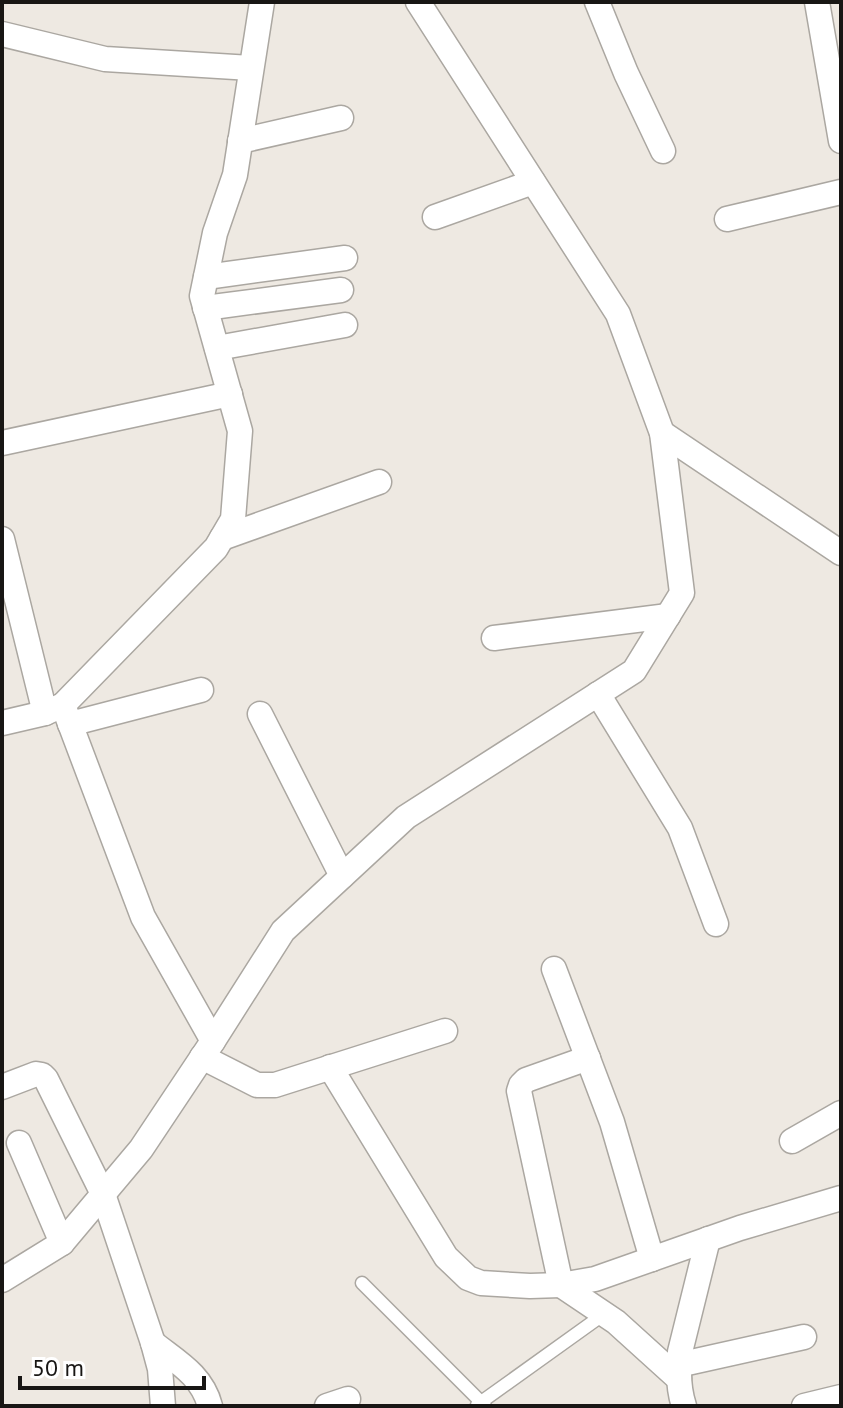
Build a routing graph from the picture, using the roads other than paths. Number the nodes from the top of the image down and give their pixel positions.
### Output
1 (262, 2) edge
2 (418, 2) edge
3 (597, 2) edge
4 (817, 2) edge
5 (2, 34) edge
6 (251, 68) junction
7 (341, 118) dead end
8 (240, 141) junction
9 (841, 141) edge
10 (663, 151) dead end
11 (533, 182) junction
12 (841, 192) edge
13 (435, 217) dead end
14 (727, 219) dead end
15 (345, 258) dead end
16 (206, 277) junction
17 (341, 290) dead end
18 (205, 308) junction
19 (345, 325) dead end
20 (217, 348) junction
21 (230, 394) junction
22 (662, 433) junction
23 (2, 443) edge
24 (379, 482) dead end
25 (222, 538) junction
26 (2, 539) edge
27 (841, 553) edge
28 (668, 616) junction
29 (494, 638) dead end
30 (201, 690) dead end
31 (598, 694) junction
32 (60, 714) junction
33 (260, 714) dead end
34 (2, 723) edge
35 (342, 876) junction
36 (716, 924) dead end
37 (554, 969) dead end
38 (445, 1031) dead end
39 (207, 1049) junction
40 (588, 1058) junction
41 (330, 1067) junction
42 (2, 1087) edge
43 (841, 1113) edge
44 (792, 1141) dead end
45 (19, 1143) dead end
46 (103, 1194) junction
47 (841, 1198) edge
48 (708, 1239) junction
49 (62, 1243) junction
50 (652, 1259) junction
51 (2, 1280) edge
52 (362, 1283) dead end
53 (561, 1285) junction
54 (604, 1314) junction
55 (804, 1337) dead end
56 (153, 1343) junction
57 (678, 1372) junction
58 (841, 1397) edge
59 (480, 1405) edge
60 (163, 1406) edge
61 (210, 1406) edge
62 (684, 1406) edge
63 (804, 1406) edge

1 - 6 street
2 - 11 street
3 - 10 street
4 - 9 street
5 - 6 street
6 - 8 street
7 - 8 street
8 - 16 street
11 - 13 street
11 - 22 street
12 - 14 street
15 - 16 street
16 - 18 street
17 - 18 street
18 - 20 street
19 - 20 street
20 - 21 street
21 - 23 street
21 - 25 street
22 - 27 street
22 - 28 street
24 - 25 street
25 - 32 street
26 - 32 street
28 - 29 street
28 - 31 street
30 - 32 street
31 - 35 street
31 - 36 street
32 - 34 street
32 - 39 street
33 - 35 street
35 - 39 street
37 - 40 street
38 - 41 street
39 - 41 street
39 - 46 street
40 - 50 street
40 - 53 street
41 - 53 street
42 - 46 street
43 - 44 street
45 - 49 street
46 - 49 street
46 - 56 street
47 - 48 street
48 - 50 street
48 - 57 street
49 - 51 street
50 - 53 street
52 - 59 lane
53 - 54 street
54 - 57 street
54 - 59 lane
55 - 57 street
56 - 60 street
56 - 61 street
57 - 62 street
58 - 63 street

